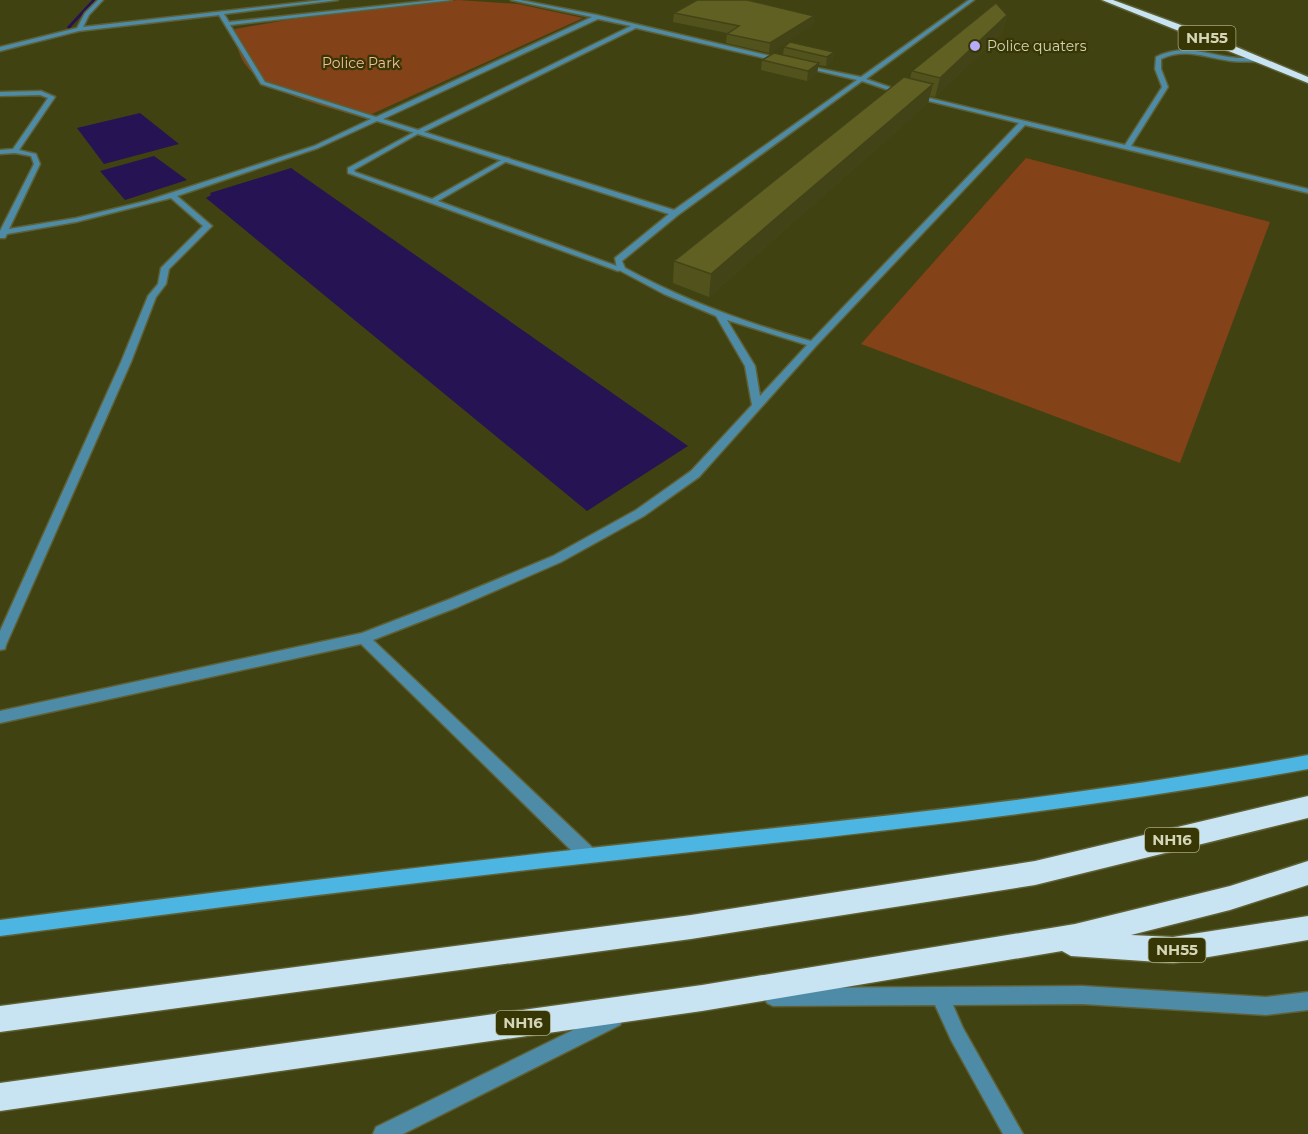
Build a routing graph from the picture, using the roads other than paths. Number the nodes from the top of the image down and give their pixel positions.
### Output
1 (101, 0) edge
2 (336, 0) edge
3 (450, 0) edge
4 (513, 0) edge
5 (972, 0) edge
6 (1106, 0) edge
7 (221, 14) junction
8 (597, 17) junction
9 (227, 24) junction
10 (636, 26) junction
11 (79, 28) junction
12 (0, 49) edge
13 (1260, 60) junction
14 (861, 79) junction
15 (1308, 80) edge
16 (0, 94) edge
17 (380, 118) junction
18 (1023, 123) junction
19 (420, 131) junction
20 (1128, 147) junction
21 (15, 151) junction
22 (0, 152) edge
23 (507, 159) junction
24 (1308, 190) edge
25 (172, 195) junction
26 (432, 202) junction
27 (675, 213) junction
28 (1, 235) edge
29 (621, 269) junction
30 (718, 313) junction
31 (813, 344) junction
32 (757, 405) junction
33 (363, 638) junction
34 (0, 645) edge
35 (0, 717) edge
36 (1308, 762) edge
37 (1308, 807) edge
38 (588, 855) junction
39 (1308, 873) edge
40 (0, 928) edge
41 (1308, 928) edge
42 (1045, 941) junction
43 (940, 996) junction
44 (702, 998) junction
45 (1308, 1001) edge
46 (639, 1006) junction
47 (0, 1019) edge
48 (0, 1096) edge
49 (383, 1134) edge
50 (1013, 1134) edge

1 - 11 street
2 - 7 street
3 - 9 street
4 - 8 street
5 - 14 street
6 - 13 highway, NH55
7 - 9 street
7 - 11 street
8 - 10 street
8 - 17 street
9 - 17 street
10 - 14 street
10 - 19 street
11 - 12 street
13 - 15 highway, NH55
13 - 20 street
14 - 18 street
14 - 27 street
16 - 21 street
17 - 19 street
17 - 25 street
18 - 20 street
18 - 31 street
19 - 23 street
19 - 26 street
20 - 24 street
21 - 22 street
21 - 28 street
23 - 26 street
23 - 27 street
25 - 28 street
25 - 34 street
26 - 29 street
27 - 29 street
29 - 30 street
30 - 31 street
30 - 32 street
31 - 32 street
32 - 33 street
33 - 35 street
33 - 38 street
36 - 38 street
37 - 47 highway, NH16
38 - 40 street
39 - 42 highway, NH16
41 - 42 highway, NH55
42 - 44 highway, NH16
43 - 44 street
43 - 45 street
43 - 50 street
44 - 46 highway, NH16
46 - 48 highway, NH16
46 - 49 street

